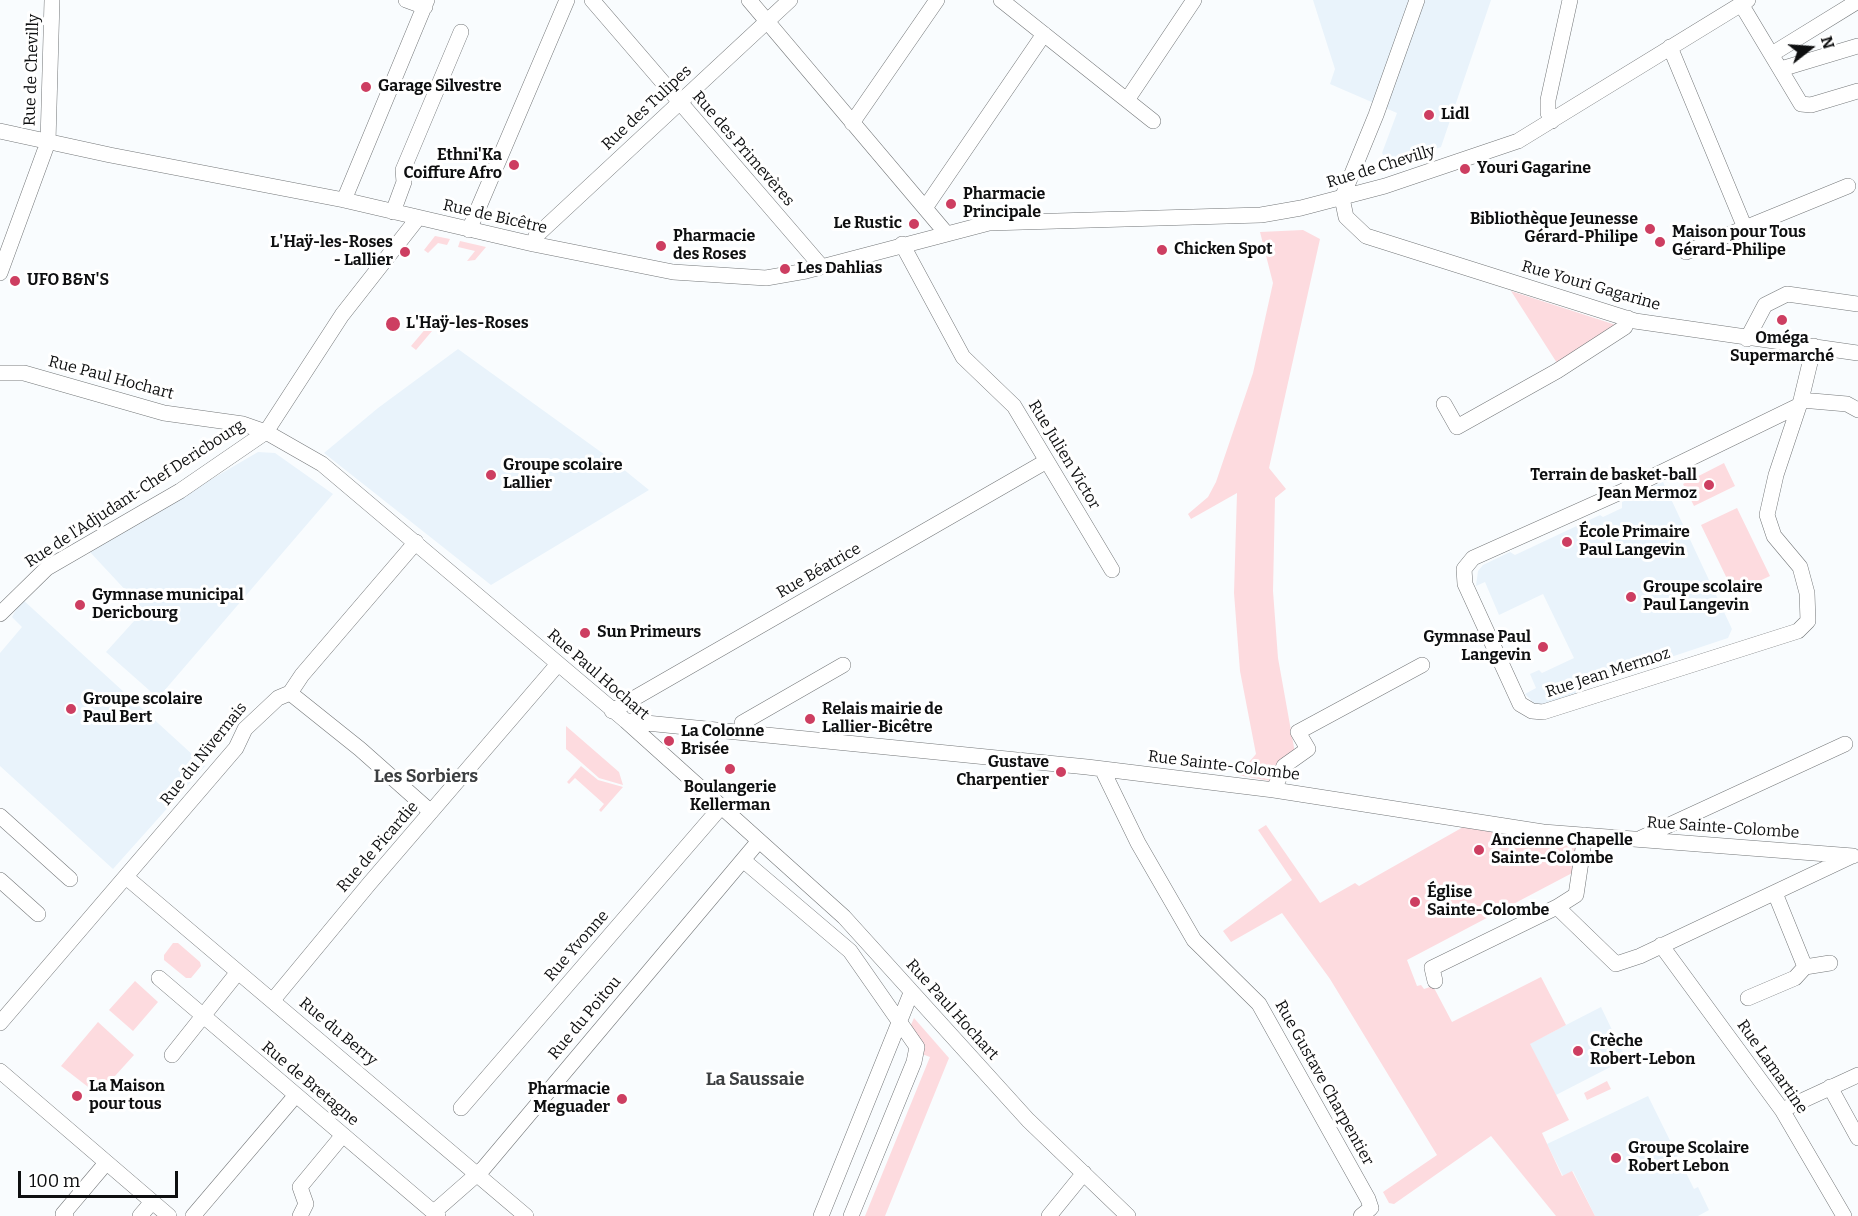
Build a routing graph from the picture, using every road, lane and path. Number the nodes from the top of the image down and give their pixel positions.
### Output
1 (52, 0) edge
2 (406, 0) edge
3 (567, 0) edge
4 (592, 0) edge
5 (750, 0) edge
6 (790, 0) edge
7 (937, 0) edge
8 (1001, 0) edge
9 (1194, 0) edge
10 (1417, 0) edge
11 (1570, 0) edge
12 (1858, 1) edge
13 (1745, 2) edge
14 (426, 3) edge
15 (767, 22) junction
16 (461, 32) dead end
17 (1044, 34) junction
18 (1858, 46) edge
19 (1670, 47) junction
20 (1772, 54) junction
21 (1781, 69) junction
22 (1858, 91) edge
23 (1126, 100) junction
24 (680, 102) junction
25 (1153, 121) dead end
26 (1552, 121) junction
27 (852, 123) junction
28 (0, 131) edge
29 (48, 142) junction
30 (1848, 186) dead end
31 (1342, 198) junction
32 (344, 200) junction
33 (925, 208) junction
34 (393, 212) junction
35 (418, 218) junction
36 (982, 224) joint
37 (1745, 228) junction
38 (469, 230) junction
39 (946, 233) junction
40 (533, 244) junction
41 (902, 244) junction
42 (1686, 252) dead end
43 (821, 266) junction
44 (0, 273) edge
45 (1858, 303) edge
46 (1628, 318) junction
47 (1747, 339) junction
48 (1814, 346) junction
49 (1858, 353) edge
50 (0, 373) edge
51 (1799, 403) junction
52 (1444, 404) dead end
53 (1858, 410) edge
54 (266, 432) junction
55 (1045, 462) junction
56 (416, 542) junction
57 (1112, 570) dead end
58 (0, 614) edge
59 (558, 664) junction
60 (843, 665) dead end
61 (1422, 665) dead end
62 (290, 693) junction
63 (612, 711) junction
64 (626, 721) junction
65 (742, 723) dead end
66 (1845, 744) dead end
67 (1102, 770) junction
68 (1274, 790) junction
69 (720, 808) junction
70 (431, 812) junction
71 (0, 816) edge
72 (1585, 835) junction
73 (1638, 839) junction
74 (758, 842) junction
75 (1855, 855) edge
76 (742, 860) junction
77 (126, 877) junction
78 (70, 879) dead end
79 (0, 880) edge
80 (1775, 893) junction
81 (1557, 907) junction
82 (38, 914) dead end
83 (1661, 945) junction
84 (1830, 963) dead end
85 (1805, 967) junction
86 (238, 972) junction
87 (159, 978) dead end
88 (1435, 981) dead end
89 (911, 993) junction
90 (1748, 998) dead end
91 (273, 1000) junction
92 (204, 1018) junction
93 (900, 1022) junction
94 (0, 1023) edge
95 (172, 1055) dead end
96 (0, 1071) edge
97 (1858, 1075) edge
98 (1830, 1087) junction
99 (296, 1095) junction
100 (461, 1108) dead end
101 (1782, 1110) junction
102 (343, 1135) junction
103 (1858, 1138) edge
104 (848, 1152) junction
105 (873, 1162) junction
106 (106, 1163) junction
107 (1083, 1173) junction
108 (477, 1174) junction
109 (152, 1202) junction
110 (436, 1214) edge
111 (1370, 1214) edge
112 (66, 1216) edge
113 (140, 1216) edge
114 (169, 1216) edge
115 (193, 1216) edge
116 (300, 1216) edge
117 (526, 1216) edge
118 (821, 1216) edge
119 (851, 1216) edge
120 (1049, 1216) edge
121 (1128, 1216) edge
122 (1844, 1216) edge

1 - 29 street, Rue de Chevilly
2 - 14 street
3 - 38 street
4 - 24 street, Rue des Primevères
5 - 15 street
6 - 15 street, Rue des Tulipes
7 - 27 street
8 - 17 street
9 - 23 street
10 - 31 street
11 - 26 street
12 - 20 street
13 - 19 street, Rue de Chevilly
13 - 20 street
14 - 32 street
15 - 24 street, Rue des Tulipes
15 - 27 street
16 - 34 street
17 - 23 street
17 - 33 street
18 - 21 street
19 - 26 street, Rue de Chevilly
19 - 37 street
20 - 21 street
21 - 22 street
23 - 25 street
24 - 40 street, Rue des Tulipes
24 - 43 street, Rue des Primevères
26 - 31 street, Rue de Chevilly
27 - 33 street
28 - 29 street, Rue de Bicêtre
29 - 32 street, Rue de Bicêtre
29 - 44 street, Rue de Chevilly
30 - 37 street
31 - 36 street, Rue de Chevilly
31 - 46 street, Rue Youri Gagarine
32 - 34 street, Rue de Bicêtre
33 - 39 street
34 - 35 street, Rue de Bicêtre
35 - 38 street, Rue de Bicêtre
35 - 54 street
36 - 39 street, Rue de Bicêtre
37 - 42 street
38 - 40 street, Rue de Bicêtre
39 - 41 street, Rue de Bicêtre
40 - 43 street, Rue de Bicêtre
41 - 43 street, Rue de Bicêtre
41 - 55 street, Rue Julien Victor
45 - 47 street
46 - 47 street, Rue Youri Gagarine
46 - 52 street
47 - 48 street, Rue Youri Gagarine
48 - 49 street, Rue Youri Gagarine
48 - 51 street, Rue Jean Mermoz
50 - 54 street, Rue Paul Hochart
51 - 51 street, Rue Jean Mermoz
51 - 53 street
54 - 56 street, Rue Paul Hochart
54 - 58 street, Rue de l'Adjudant-Chef Dericbourg
55 - 57 street, Rue Julien Victor
55 - 63 street, Rue Béatrice
56 - 59 street, Rue Paul Hochart
56 - 62 street, Rue du Nivernais
59 - 63 street, Rue Paul Hochart
59 - 70 street, Rue de Picardie
60 - 65 street
61 - 68 street
62 - 70 street
62 - 77 street, Rue du Nivernais
63 - 64 street, Rue Paul Hochart
64 - 67 street, Rue Sainte-Colombe
64 - 69 street, Rue Paul Hochart
66 - 73 street
67 - 68 street, Rue Sainte-Colombe
67 - 111 street, Rue Gustave Charpentier
68 - 72 street, Rue Sainte-Colombe
69 - 74 street, Rue Paul Hochart
69 - 100 street, Rue Yvonne
70 - 91 street, Rue de Picardie
71 - 78 street
72 - 73 street, Rue Sainte-Colombe
72 - 81 street
73 - 75 street, Rue Sainte-Colombe
74 - 76 street, Rue du Poitou
74 - 89 street, Rue Paul Hochart
75 - 80 street
76 - 93 street
76 - 108 street, Rue du Poitou
77 - 86 street, Rue du Berry
77 - 94 street, Rue du Nivernais
79 - 82 street
80 - 83 street
80 - 85 street
81 - 83 street
81 - 88 street
83 - 101 street, Rue Lamartine
84 - 85 street
85 - 90 street
86 - 91 street, Rue du Berry
86 - 92 street
87 - 92 street, Rue de Bretagne
89 - 93 street
89 - 107 street, Rue Paul Hochart
91 - 108 street, Rue du Berry
92 - 95 street
92 - 99 street, Rue de Bretagne
93 - 104 street
93 - 105 street
96 - 106 street
97 - 98 street
98 - 101 street
98 - 103 street
99 - 102 street, Rue de Bretagne
99 - 115 street
101 - 122 street, Rue Lamartine
102 - 110 street, Rue de Bretagne
102 - 116 street
104 - 105 street
104 - 118 street
105 - 119 street
106 - 109 street
106 - 112 street
107 - 120 street
107 - 121 street, Rue Paul Hochart
108 - 110 street, Rue du Poitou
108 - 117 street, Rue du Berry
109 - 113 street
109 - 114 street

